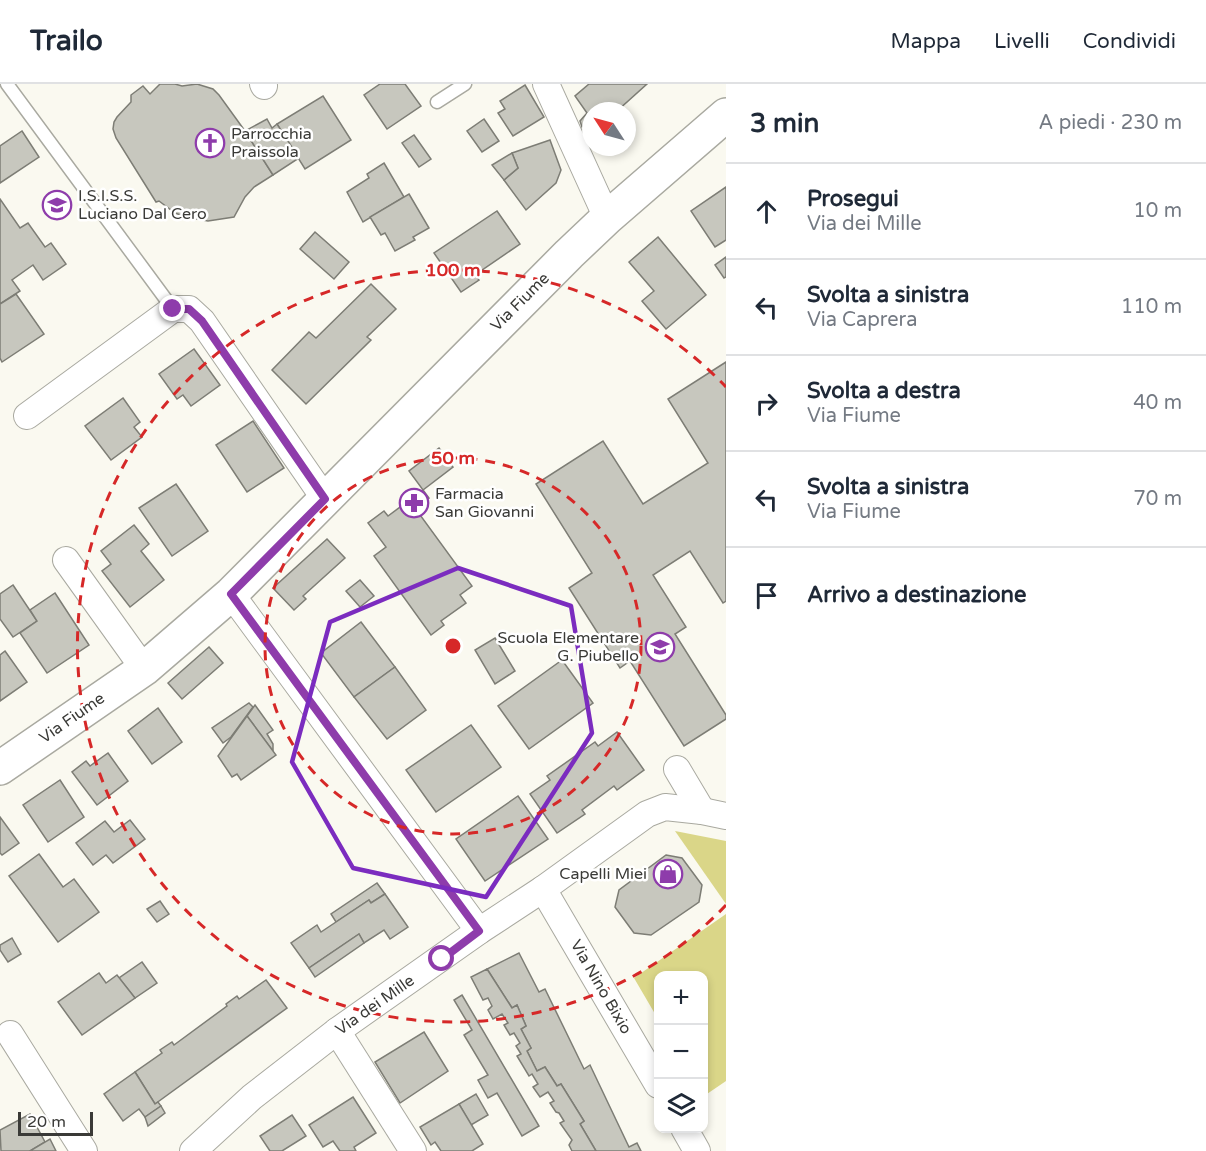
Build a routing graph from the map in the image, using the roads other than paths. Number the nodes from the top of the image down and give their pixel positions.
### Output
1 (7, 84) edge
2 (465, 84) edge
3 (546, 84) edge
4 (437, 102) dead end
5 (726, 115) edge
6 (607, 218) junction
7 (173, 309) junction
8 (27, 416) dead end
9 (325, 499) junction
10 (66, 560) dead end
11 (231, 594) junction
12 (144, 669) junction
13 (2, 763) edge
14 (677, 769) dead end
15 (714, 813) edge
16 (543, 889) junction
17 (479, 931) junction
18 (337, 1031) junction
19 (10, 1034) dead end
20 (654, 1079) edge
21 (687, 1133) edge
22 (84, 1151) edge
23 (193, 1151) edge
24 (413, 1151) edge
25 (697, 1151) edge

1 - 7 lane
2 - 4 lane
3 - 6 street
5 - 6 main road, Via Fiume
6 - 9 main road, Via Fiume
7 - 8 street
7 - 9 street
9 - 11 main road, Via Fiume
10 - 12 street
11 - 12 main road, Via Fiume
11 - 17 street
12 - 13 main road, Via Fiume
14 - 15 street
15 - 16 street, Via dei Mille
16 - 17 street, Via dei Mille
16 - 20 street, Via Nino Bixio
17 - 18 street, Via dei Mille
18 - 23 street, Via dei Mille
18 - 24 street
19 - 22 street
21 - 25 street

